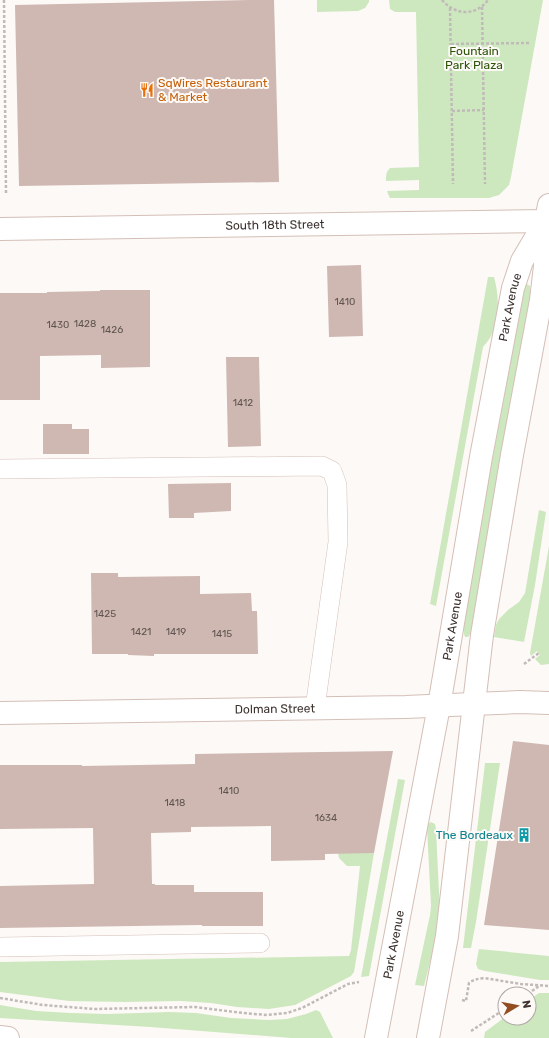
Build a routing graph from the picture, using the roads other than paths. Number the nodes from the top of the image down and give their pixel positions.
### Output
1 (548, 216) edge
2 (0, 229) edge
3 (0, 469) edge
4 (549, 703) edge
5 (473, 704) junction
6 (439, 706) junction
7 (315, 708) junction
8 (0, 713) edge
9 (260, 943) dead end
10 (0, 947) edge
11 (0, 1037) edge
12 (8, 1038) edge
13 (376, 1038) edge
14 (428, 1038) edge

1 - 2 street, South 18th Street
1 - 5 street
1 - 6 street, Park Avenue
3 - 7 lane
4 - 5 street, Dolman Street
5 - 6 street, Dolman Street
5 - 14 street
6 - 7 street, Dolman Street
6 - 13 street, Park Avenue
7 - 8 street, Dolman Street
9 - 10 lane
11 - 12 street

